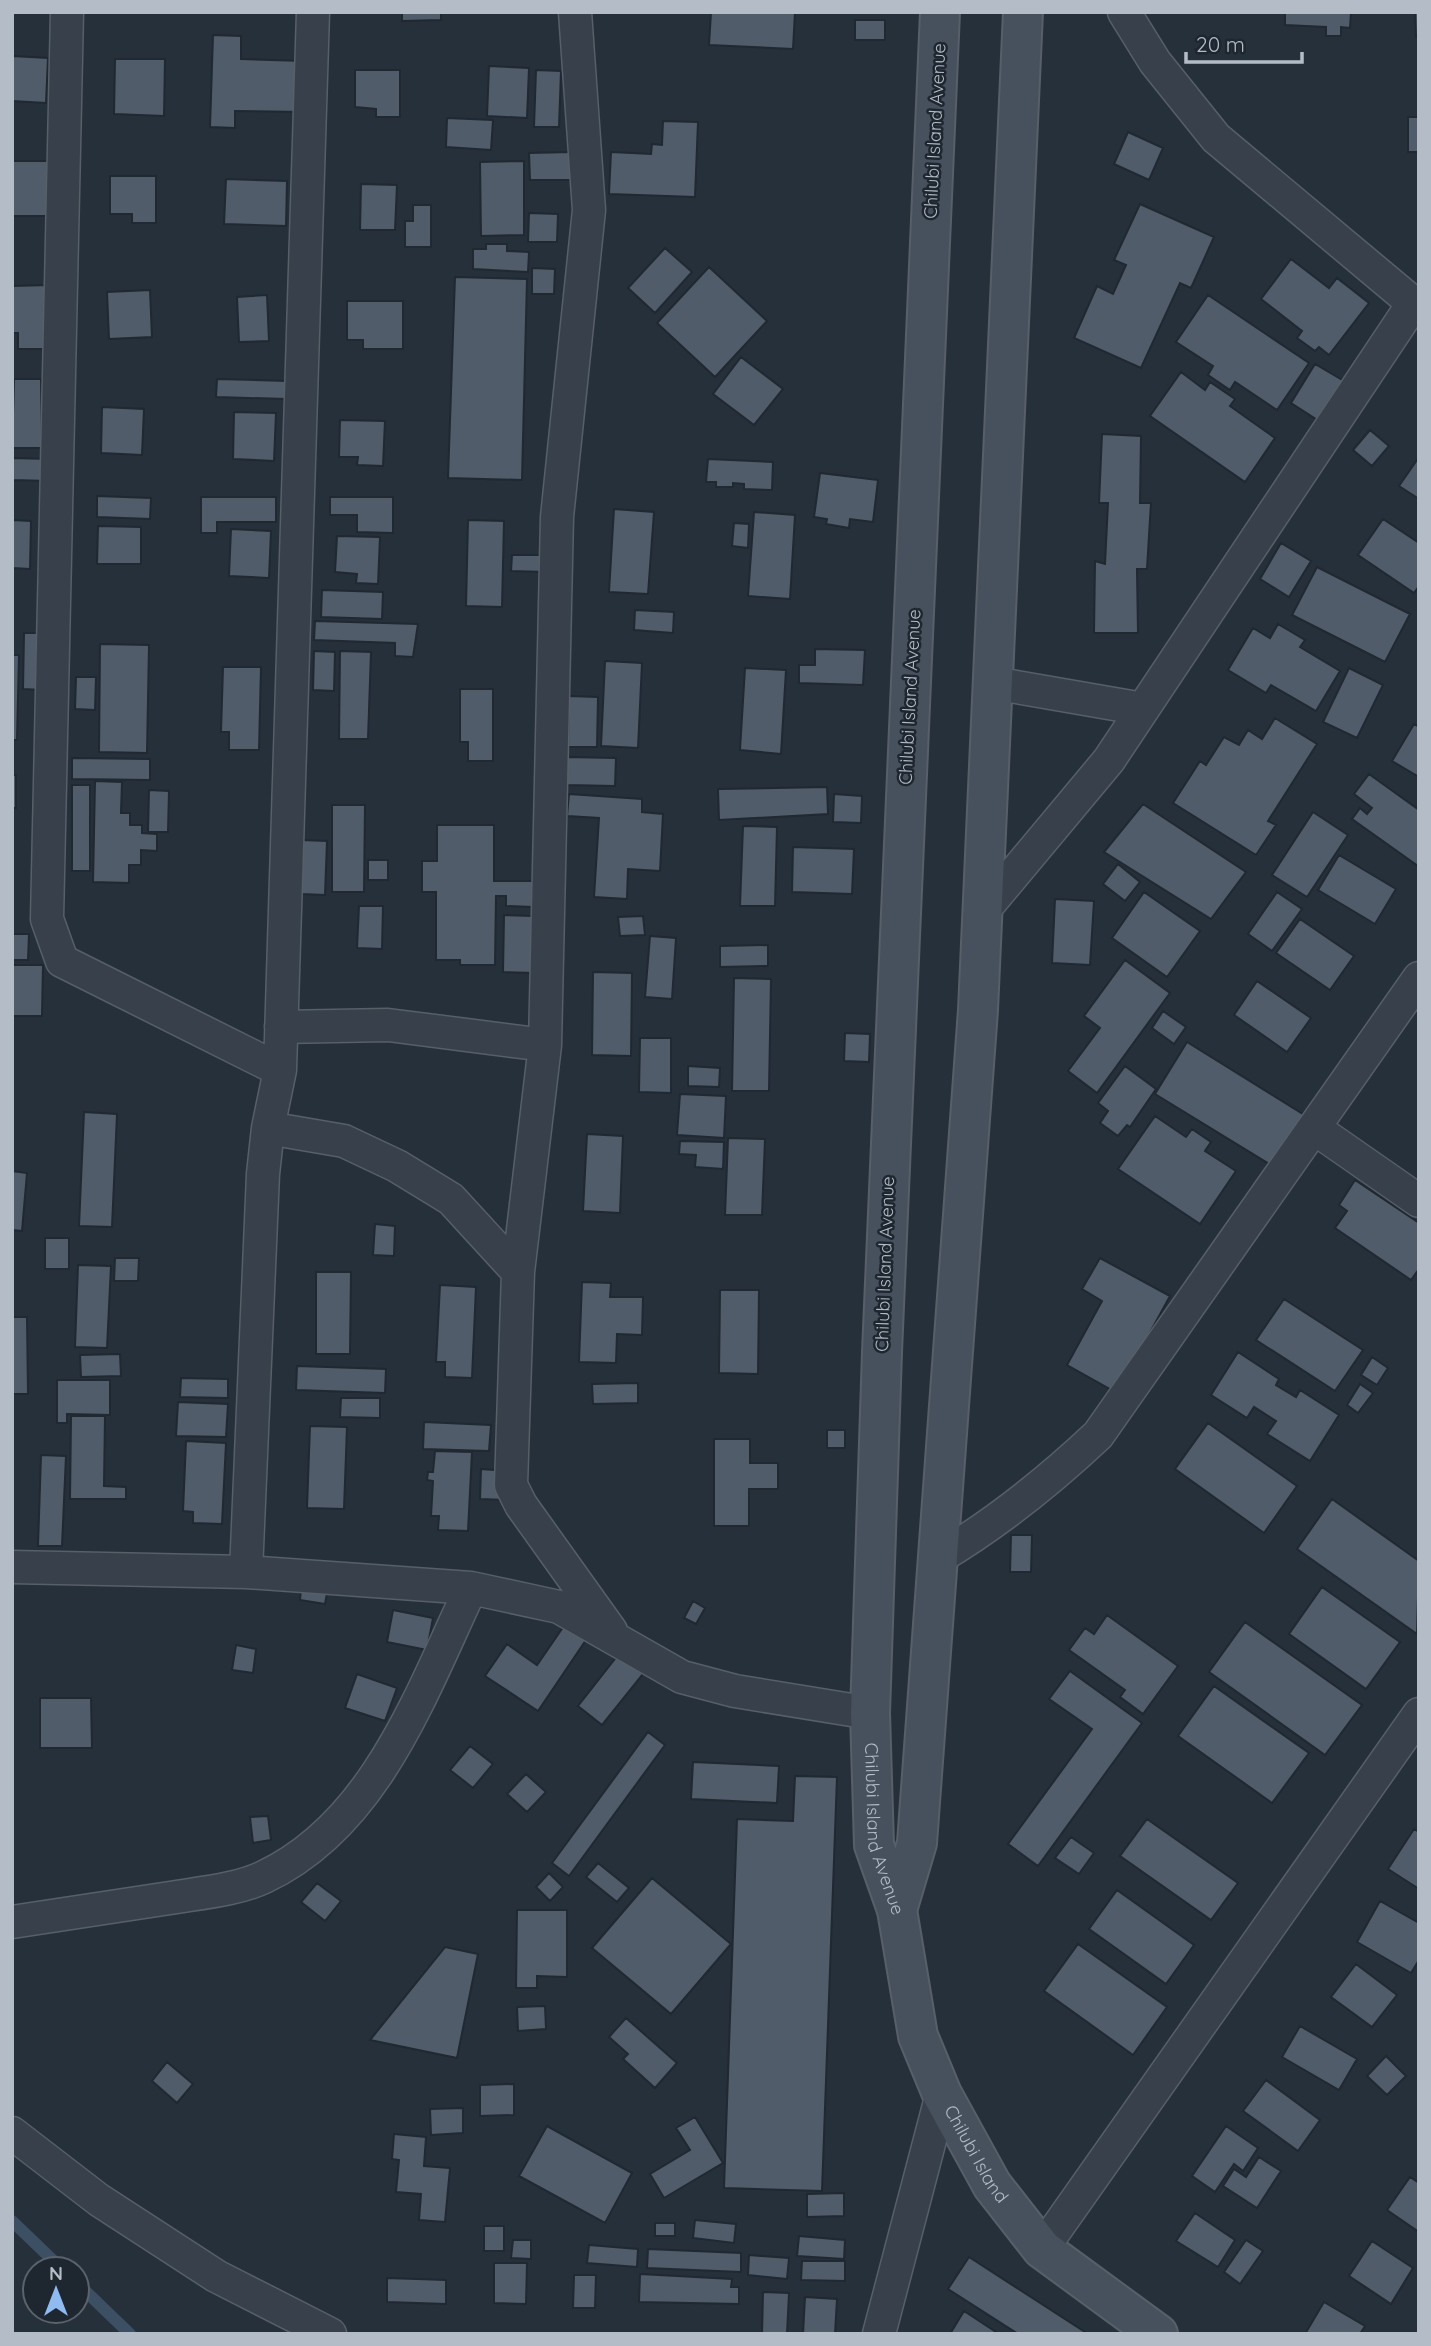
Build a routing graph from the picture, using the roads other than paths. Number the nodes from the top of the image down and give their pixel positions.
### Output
1 (67, 12) edge
2 (313, 12) edge
3 (575, 12) edge
4 (940, 12) edge
5 (1023, 12) edge
6 (1124, 12) edge
7 (1416, 306) edge
8 (993, 682) junction
9 (1143, 709) junction
10 (983, 911) junction
11 (1419, 978) edge
12 (281, 1027) junction
13 (545, 1045) junction
14 (280, 1070) junction
15 (268, 1128) junction
16 (1314, 1128) junction
17 (1419, 1201) edge
18 (518, 1272) junction
19 (938, 1558) junction
20 (12, 1567) edge
21 (246, 1572) junction
22 (471, 1588) junction
23 (617, 1639) junction
24 (870, 1713) junction
25 (1419, 1714) edge
26 (897, 1910) junction
27 (12, 1922) edge
28 (942, 2094) junction
29 (12, 2133) edge
30 (1042, 2249) junction
31 (330, 2334) edge
32 (878, 2334) edge
33 (1158, 2334) edge

1 - 14 street
2 - 12 street
3 - 13 street
4 - 24 street, Chilubi Island Avenue
5 - 8 street, Chilubi Island Avenue
6 - 7 street
7 - 9 street
8 - 9 street
8 - 10 street, Chilubi Island Avenue
9 - 10 street
10 - 19 street, Chilubi Island Avenue
11 - 16 street
12 - 13 street
12 - 14 street
13 - 18 street
14 - 15 street
15 - 18 street
15 - 21 street
16 - 17 street
16 - 19 street
18 - 23 street
19 - 26 street, Chilubi Island Avenue
20 - 21 street
21 - 22 street
22 - 23 street
22 - 27 street
23 - 24 street
24 - 26 street, Chilubi Island Avenue
25 - 30 street
26 - 28 street, Chilubi Island
28 - 30 street, Chilubi Island
28 - 32 street
29 - 31 street
30 - 33 street, Chilubi Island

